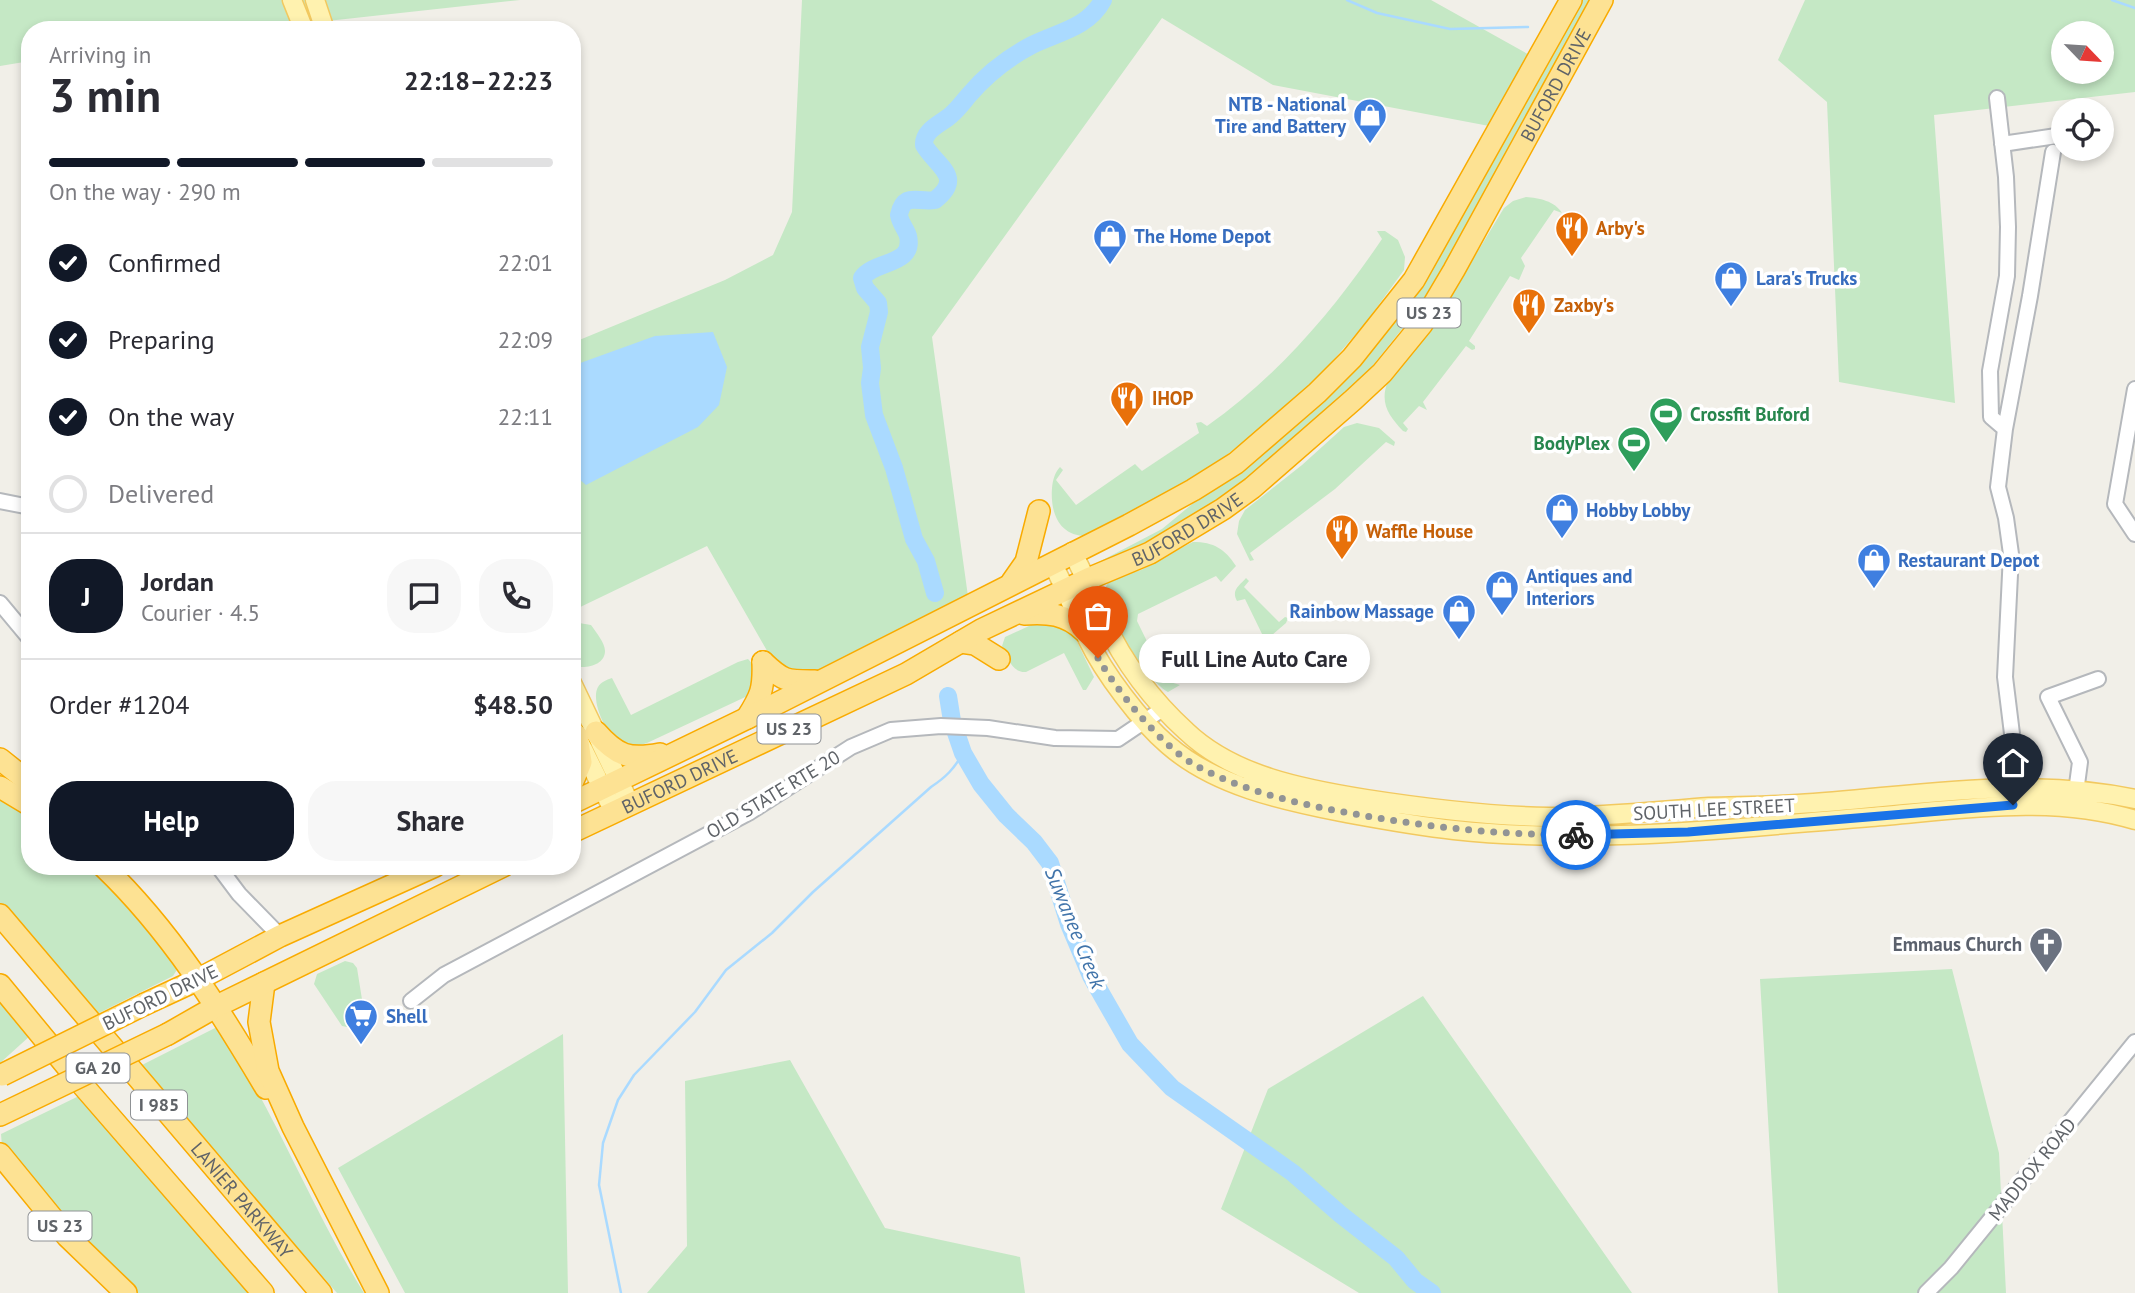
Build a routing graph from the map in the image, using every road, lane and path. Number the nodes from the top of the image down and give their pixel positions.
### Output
1 (292, 0) edge
2 (315, 0) edge
3 (1570, 0) edge
4 (1602, 0) edge
5 (300, 21) edge
6 (322, 21) edge
7 (1997, 98) dead end
8 (2051, 137) edge
9 (2002, 144) junction
10 (2052, 161) edge
11 (2135, 389) edge
12 (2005, 429) junction
13 (0, 502) edge
14 (21, 506) edge
15 (1039, 510) dead end
16 (2135, 534) edge
17 (1072, 552) junction
18 (1052, 563) junction
19 (1088, 579) junction
20 (1009, 585) junction
21 (1067, 590) junction
22 (0, 603) edge
23 (1010, 617) junction
24 (21, 628) edge
25 (1084, 631) junction
26 (961, 642) junction
27 (2098, 679) dead end
28 (821, 681) junction
29 (1164, 708) junction
30 (747, 718) junction
31 (1145, 719) junction
32 (582, 732) edge
33 (682, 749) junction
34 (0, 759) edge
35 (581, 762) edge
36 (21, 776) edge
37 (611, 784) junction
38 (0, 786) edge
39 (2015, 786) junction
40 (2076, 792) junction
41 (21, 799) edge
42 (581, 799) edge
43 (2135, 800) edge
44 (622, 808) junction
45 (2135, 821) edge
46 (581, 828) edge
47 (112, 875) edge
48 (225, 875) edge
49 (415, 875) edge
50 (485, 875) edge
51 (0, 915) edge
52 (280, 936) junction
53 (172, 943) junction
54 (260, 947) junction
55 (199, 979) junction
56 (264, 983) junction
57 (0, 985) edge
58 (411, 1001) dead end
59 (217, 1006) junction
60 (2135, 1042) edge
61 (1, 1075) edge
62 (0, 1115) edge
63 (293, 1127) junction
64 (0, 1154) edge
65 (126, 1293) edge
66 (263, 1293) edge
67 (321, 1293) edge
68 (378, 1293) edge
69 (1926, 1293) edge

1 - 5 main road
2 - 6 main road
3 - 17 highway, BUFORD DRIVE / US 23
4 - 19 highway, BUFORD DRIVE / US 23
7 - 9 street
8 - 9 street
9 - 12 street
10 - 12 street
11 - 16 street
12 - 39 street
13 - 14 street
15 - 20 highway
17 - 18 highway, BUFORD DRIVE / US 23
17 - 19 main road, SOUTH LEE STREET
18 - 20 highway, BUFORD DRIVE / US 23
18 - 21 main road, SOUTH LEE STREET
19 - 21 highway, BUFORD DRIVE / US 23
19 - 29 main road, SOUTH LEE STREET
20 - 28 highway, BUFORD DRIVE / US 23
21 - 23 highway, BUFORD DRIVE / US 23
21 - 25 main road, SOUTH LEE STREET
22 - 24 street
23 - 25 highway
23 - 26 highway, BUFORD DRIVE / US 23
23 - 26 highway
25 - 31 main road, SOUTH LEE STREET
26 - 44 highway, BUFORD DRIVE / US 23
27 - 40 street
28 - 30 highway, BUFORD DRIVE / US 23
28 - 30 highway
29 - 31 street, OLD STATE RTE 20
29 - 39 main road, SOUTH LEE STREET
30 - 33 highway, BUFORD DRIVE / US 23
31 - 45 main road, SOUTH LEE STREET
31 - 58 street, OLD STATE RTE 20
32 - 33 highway
32 - 35 highway
32 - 37 main road
33 - 37 highway, BUFORD DRIVE / US 23
34 - 36 highway
37 - 42 highway, BUFORD DRIVE / US 23
37 - 44 main road
38 - 41 highway
39 - 40 main road, SOUTH LEE STREET
40 - 43 main road, SOUTH LEE STREET
44 - 46 highway, BUFORD DRIVE / US 23
47 - 53 highway
48 - 52 street
49 - 52 highway, BUFORD DRIVE
50 - 56 highway, BUFORD DRIVE
51 - 67 highway, LANIER PARKWAY / I 985
52 - 54 highway, BUFORD DRIVE
53 - 54 highway
53 - 55 highway
54 - 55 highway, BUFORD DRIVE
55 - 59 highway
55 - 61 highway, BUFORD DRIVE, bridge
56 - 59 highway, BUFORD DRIVE
56 - 63 highway
57 - 66 highway, I 985
59 - 62 highway, BUFORD DRIVE / GA 20, bridge
59 - 63 highway
60 - 69 street, MADDOX ROAD
63 - 68 highway
64 - 65 highway, US 23

